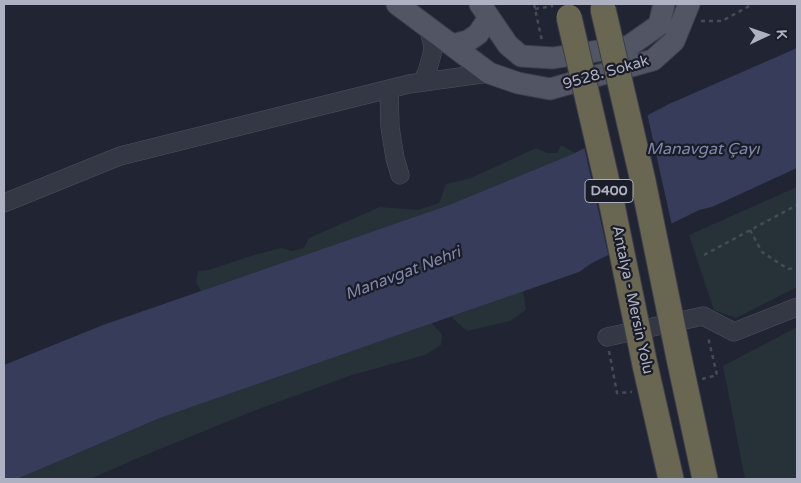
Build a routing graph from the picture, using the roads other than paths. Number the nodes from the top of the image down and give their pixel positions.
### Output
1 (397, 4) edge
2 (664, 4) edge
3 (603, 7) edge
4 (488, 8) edge
5 (565, 9) edge
6 (687, 11) edge
7 (422, 17) edge
8 (452, 45) junction
9 (489, 72) junction
10 (422, 82) junction
11 (389, 90) junction
12 (400, 175) dead end
13 (4, 203) edge
14 (797, 307) edge
15 (607, 337) road end
16 (671, 479) edge
17 (705, 479) edge

1 - 7 main road
2 - 4 main road, 9528. Sokak
3 - 17 highway, D400, bridge
4 - 8 main road
5 - 16 highway, Antalya - Mersin Yolu / D400, bridge
6 - 9 main road, 9528. Sokak
7 - 8 main road
7 - 10 street
8 - 9 main road
9 - 10 street
10 - 11 street
11 - 12 street
11 - 13 street
14 - 15 street

